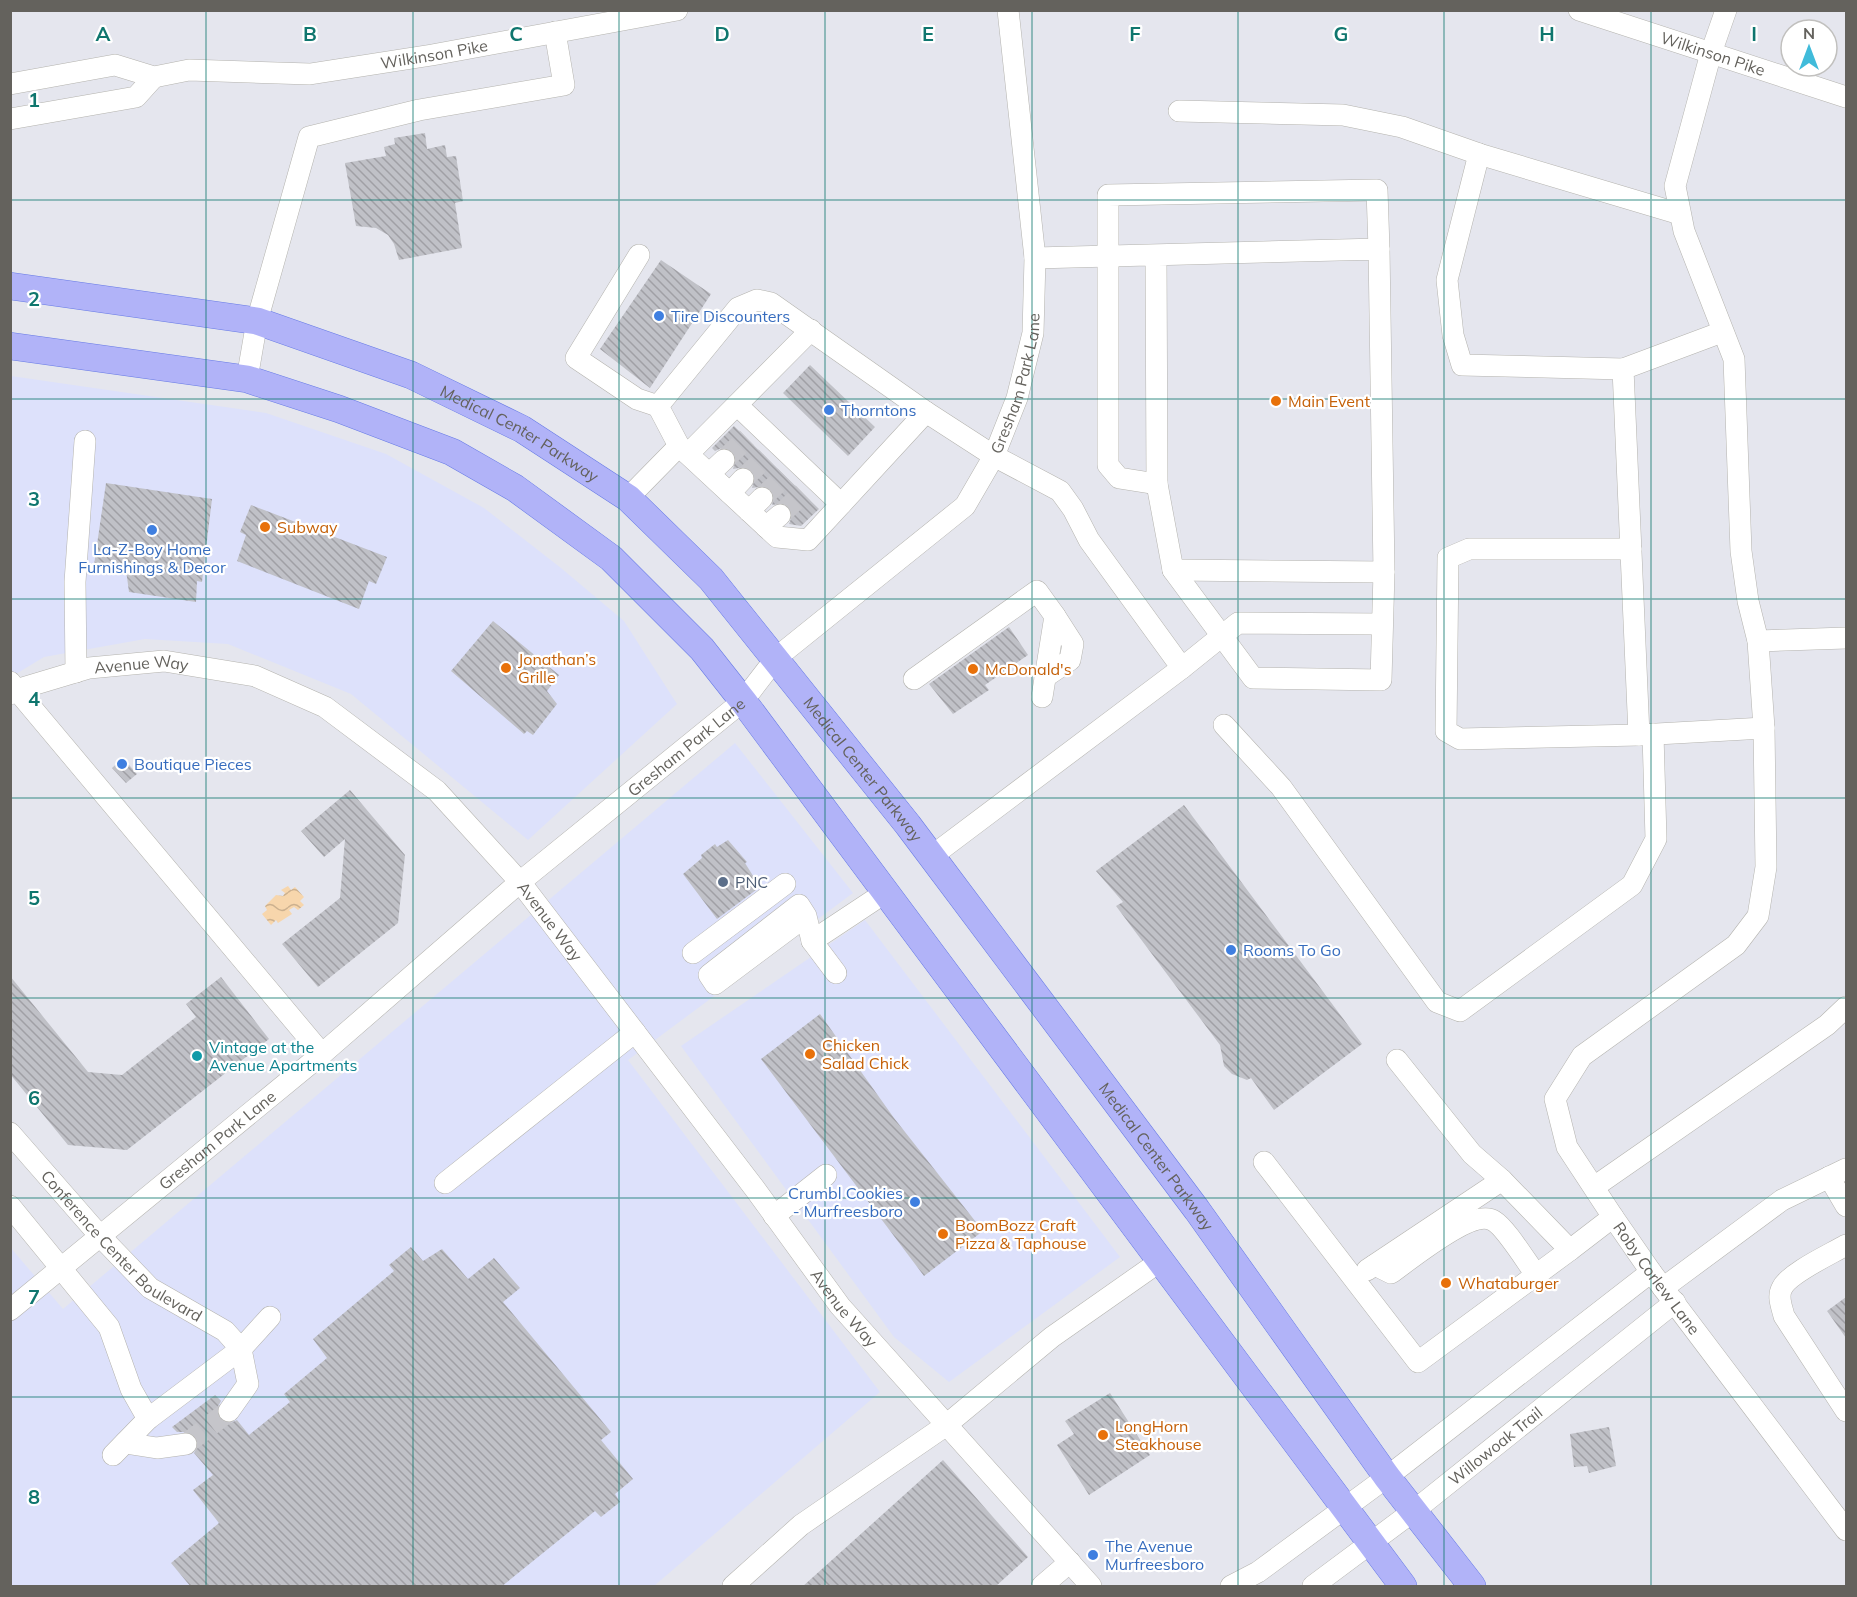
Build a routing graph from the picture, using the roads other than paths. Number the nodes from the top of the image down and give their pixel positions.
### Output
1 (677, 10) edge
2 (1008, 10) edge
3 (1580, 10) edge
4 (1726, 10) edge
5 (555, 32) junction
6 (1711, 54) junction
7 (154, 77) junction
8 (10, 84) edge
9 (1846, 97) edge
10 (1179, 111) dead end
11 (10, 119) edge
12 (1479, 154) junction
13 (1680, 214) junction
14 (1379, 249) junction
15 (639, 255) dead end
16 (1156, 255) junction
17 (1107, 256) junction
18 (1035, 258) junction
19 (10, 286) edge
20 (257, 321) junction
21 (811, 330) junction
22 (1722, 332) junction
23 (10, 346) edge
24 (1623, 369) junction
25 (247, 379) junction
26 (737, 405) junction
27 (658, 406) junction
28 (926, 412) junction
29 (85, 441) dead end
30 (684, 450) junction
31 (994, 456) junction
32 (1157, 484) junction
33 (628, 498) junction
34 (841, 504) junction
35 (1631, 549) junction
36 (1173, 570) junction
37 (1384, 572) junction
38 (1382, 624) junction
39 (1221, 634) junction
40 (1846, 638) edge
41 (1758, 641) junction
42 (776, 658) junction
43 (1182, 668) junction
44 (76, 672) junction
45 (914, 679) dead end
46 (1043, 687) dead end
47 (13, 688) edge
48 (743, 701) junction
49 (1224, 725) dead end
50 (1764, 728) junction
51 (1646, 734) junction
52 (932, 856) junction
53 (520, 882) junction
54 (886, 892) junction
55 (812, 941) junction
56 (701, 964) dead end
57 (836, 973) dead end
58 (1846, 1007) edge
59 (635, 1032) junction
60 (322, 1053) junction
61 (1397, 1060) dead end
62 (10, 1133) edge
63 (1264, 1162) dead end
64 (1838, 1173) edge
65 (826, 1175) dead end
66 (1502, 1180) junction
67 (445, 1183) dead end
68 (1593, 1187) junction
69 (10, 1206) edge
70 (1846, 1206) edge
71 (774, 1216) junction
72 (1613, 1216) junction
73 (100, 1236) junction
74 (1846, 1245) edge
75 (1570, 1250) junction
76 (1159, 1262) junction
77 (1375, 1264) junction
78 (61, 1268) junction
79 (1537, 1276) junction
80 (1355, 1280) junction
81 (1663, 1287) junction
82 (10, 1310) edge
83 (270, 1317) dead end
84 (241, 1349) junction
85 (229, 1411) tunnel mouth
86 (1846, 1411) edge
87 (148, 1419) junction
88 (945, 1426) junction
89 (186, 1444) tunnel mouth
90 (1387, 1477) junction
91 (1839, 1505) edge
92 (1344, 1509) junction
93 (1415, 1510) junction
94 (1846, 1530) edge
95 (1370, 1543) junction
96 (1070, 1562) junction
97 (733, 1587) edge
98 (1042, 1587) edge
99 (1091, 1587) edge
100 (1231, 1587) edge
101 (1313, 1587) edge
102 (1402, 1587) edge
103 (1472, 1587) edge

1 - 5 street, Wilkinson Pike
2 - 18 street, Gresham Park Lane
3 - 6 street, Wilkinson Pike
4 - 6 street
5 - 7 street, Wilkinson Pike
5 - 20 street
6 - 9 street, Wilkinson Pike
6 - 13 street
7 - 8 street
7 - 11 street
10 - 12 street
12 - 13 street
12 - 24 street
13 - 22 street
14 - 16 street
14 - 17 street
14 - 37 street
15 - 27 street
16 - 17 street
16 - 32 street
17 - 18 street
17 - 32 street
18 - 31 street, Gresham Park Lane
19 - 20 main road, Medical Center Parkway
20 - 25 street
20 - 33 main road, Medical Center Parkway
21 - 26 street
21 - 27 street
21 - 28 street
22 - 24 street
22 - 41 street
23 - 25 main road
24 - 35 street
25 - 48 main road
26 - 30 street
26 - 34 street
27 - 30 street
28 - 31 street
28 - 34 street
29 - 44 street
30 - 33 street
30 - 34 street
31 - 42 street, Gresham Park Lane
31 - 43 street
32 - 36 street
33 - 42 main road, Medical Center Parkway
35 - 51 street
35 - 51 street
36 - 37 street
36 - 39 street
37 - 38 street
38 - 39 street
38 - 39 street
39 - 43 street
40 - 41 street
41 - 50 street
42 - 48 street, Gresham Park Lane
42 - 52 main road, Medical Center Parkway
43 - 52 street
44 - 47 street, Avenue Way
44 - 53 street, Avenue Way
45 - 46 street
47 - 60 street
48 - 53 street, Gresham Park Lane
48 - 54 main road
49 - 51 street
50 - 51 street
50 - 68 street
52 - 90 main road, Medical Center Parkway
53 - 59 street, Avenue Way
53 - 60 street, Gresham Park Lane
54 - 55 street
54 - 76 main road
55 - 56 street
55 - 57 street
58 - 68 street
59 - 67 street
59 - 71 street, Avenue Way
60 - 73 street, Gresham Park Lane
61 - 66 street
62 - 73 street, Conference Center Boulevard
63 - 80 street
64 - 70 street
64 - 81 street, Willowoak Trail
65 - 71 street
66 - 75 street
66 - 77 street
68 - 72 street
69 - 78 street
71 - 88 street, Avenue Way
72 - 75 street, Roby Corlew Lane
72 - 81 street, Roby Corlew Lane
73 - 78 street, Gresham Park Lane
73 - 84 street, Conference Center Boulevard
74 - 86 street
75 - 79 street, Roby Corlew Lane
76 - 88 street
76 - 92 main road
77 - 79 street
77 - 80 street
78 - 82 street, Gresham Park Lane
78 - 87 street
79 - 80 street, Roby Corlew Lane
81 - 90 street
81 - 91 street, Roby Corlew Lane
81 - 93 street, Willowoak Trail
83 - 84 street
84 - 85 street
84 - 87 street
87 - 89 street
88 - 96 street, Avenue Way
88 - 97 street
90 - 92 street
90 - 93 main road, Medical Center Parkway
91 - 94 street, Roby Corlew Lane
92 - 95 main road
92 - 100 street
93 - 95 street, Willowoak Trail
93 - 103 main road, Medical Center Parkway
95 - 101 street, Willowoak Trail
95 - 102 main road
96 - 98 street
96 - 99 street, Avenue Way

